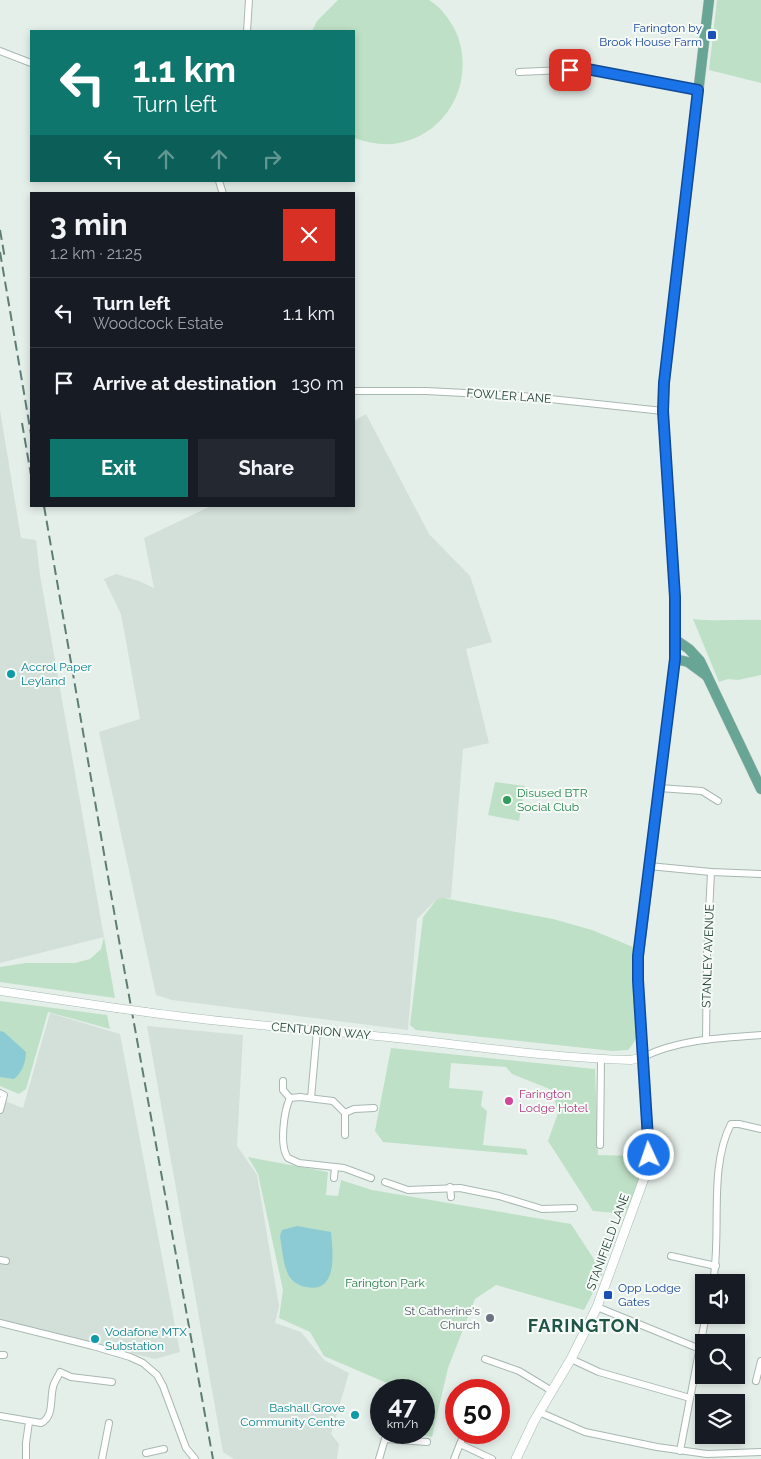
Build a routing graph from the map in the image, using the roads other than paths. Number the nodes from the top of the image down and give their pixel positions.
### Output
1 (249, 0) edge
2 (709, 0) edge
3 (247, 30) edge
4 (0, 51) edge
5 (30, 63) edge
6 (519, 72) dead end
7 (698, 90) junction
8 (355, 391) edge
9 (663, 411) junction
10 (676, 640) junction
11 (675, 659) junction
12 (706, 676) junction
13 (659, 788) junction
14 (761, 789) edge
15 (718, 801) dead end
16 (650, 866) junction
17 (711, 872) junction
18 (761, 874) edge
19 (0, 991) edge
20 (317, 1031) junction
21 (761, 1035) edge
22 (706, 1040) junction
23 (643, 1057) junction
24 (601, 1059) junction
25 (283, 1081) dead end
26 (0, 1093) edge
27 (290, 1098) junction
28 (311, 1098) junction
29 (374, 1108) dead end
30 (0, 1110) edge
31 (345, 1114) junction
32 (761, 1129) edge
33 (345, 1134) dead end
34 (600, 1145) dead end
35 (335, 1167) junction
36 (334, 1178) dead end
37 (371, 1178) dead end
38 (385, 1182) dead end
39 (450, 1187) junction
40 (451, 1197) dead end
41 (574, 1208) dead end
42 (671, 1256) dead end
43 (716, 1266) junction
44 (714, 1274) edge
45 (597, 1307) junction
46 (0, 1323) edge
47 (695, 1347) edge
48 (485, 1359) dead end
49 (571, 1359) junction
50 (761, 1361) edge
51 (695, 1374) edge
52 (756, 1381) dead end
53 (112, 1382) dead end
54 (552, 1391) junction
55 (690, 1398) junction
56 (539, 1412) junction
57 (0, 1416) edge
58 (29, 1422) junction
59 (109, 1423) dead end
60 (384, 1444) edge
61 (460, 1444) joint
62 (164, 1449) dead end
63 (680, 1451) junction
64 (146, 1453) dead end
65 (156, 1455) edge
66 (759, 1455) edge
67 (26, 1459) edge
68 (102, 1459) edge
69 (195, 1459) edge
70 (379, 1459) edge
71 (454, 1459) edge
72 (492, 1459) edge
73 (516, 1459) edge

1 - 3 street
2 - 7 main road, STANIFIELD LANE
4 - 5 street
6 - 7 street
7 - 9 main road, STANIFIELD LANE
8 - 9 street, FOWLER LANE
9 - 10 main road, STANIFIELD LANE
10 - 11 main road, STANIFIELD LANE
10 - 12 main road
11 - 12 main road
11 - 13 main road, STANIFIELD LANE
12 - 14 main road
13 - 15 street
13 - 16 main road, STANIFIELD LANE
16 - 17 street
16 - 23 main road, STANIFIELD LANE
17 - 18 street
17 - 22 street, STANLEY AVENUE
19 - 20 street, CENTURION WAY, bridge
20 - 24 street, CENTURION WAY
20 - 28 street
21 - 22 street
22 - 23 street
23 - 24 street, CENTURION WAY
23 - 45 main road, STANIFIELD LANE
24 - 34 street
25 - 27 street
26 - 30 street
27 - 28 street
27 - 35 street
28 - 31 street
29 - 31 street
31 - 33 street
32 - 43 street
35 - 36 street
35 - 37 street
38 - 39 street
39 - 40 street
39 - 41 street
42 - 43 street
43 - 44 street
45 - 47 street
45 - 49 main road, STANIFIELD LANE
46 - 69 street
48 - 54 street
49 - 54 main road, STANIFIELD LANE
49 - 55 street
50 - 52 street
51 - 55 street
53 - 58 street
54 - 56 main road, STANIFIELD LANE
55 - 63 street
56 - 63 street
56 - 73 main road, STANIFIELD LANE
57 - 58 street
58 - 67 street
59 - 68 street
60 - 70 street
61 - 71 street
61 - 72 street
62 - 65 street
63 - 66 street
64 - 65 street

